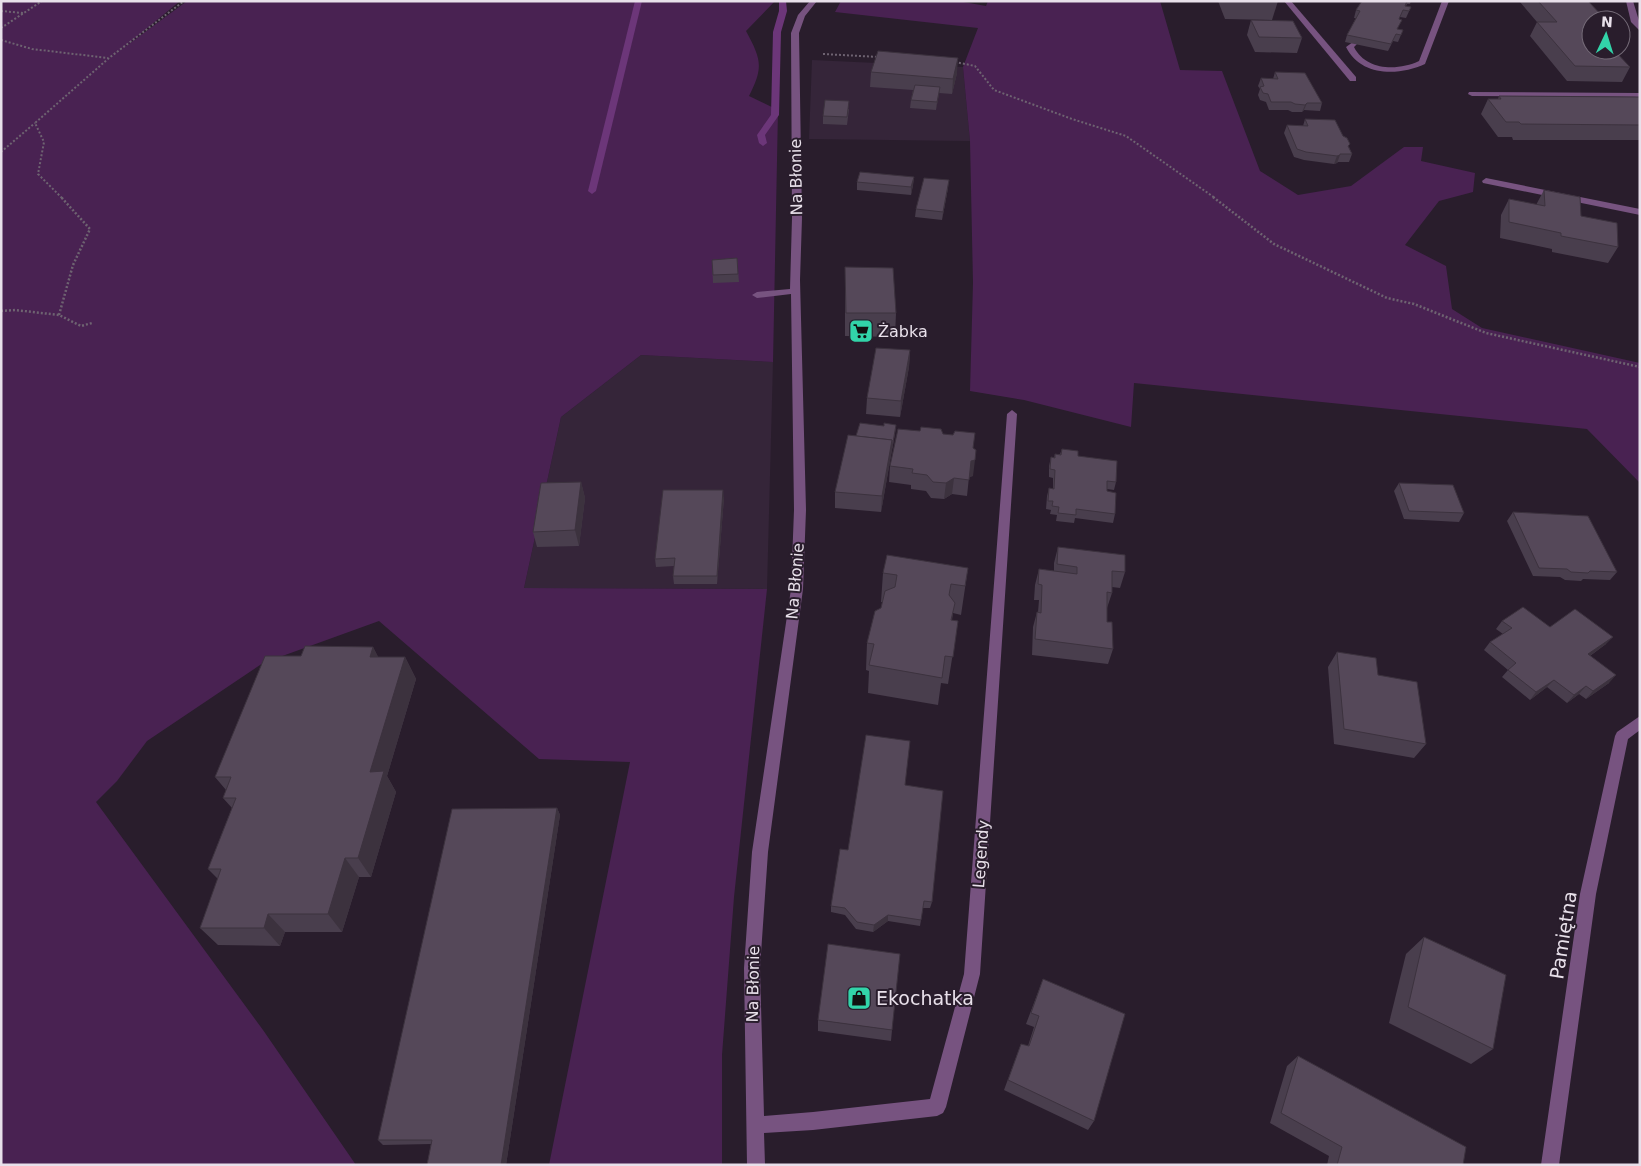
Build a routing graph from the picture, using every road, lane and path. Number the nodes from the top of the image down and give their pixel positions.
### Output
1 (42, 1) edge
2 (184, 1) edge
3 (814, 1) edge
4 (1287, 1) edge
5 (1446, 1) edge
6 (1629, 1) edge
7 (1, 11) edge
8 (23, 13) junction
9 (1, 28) edge
10 (1640, 29) edge
11 (1, 40) edge
12 (1353, 44) edge
13 (795, 52) junction
14 (881, 57) edge
15 (109, 58) junction
16 (948, 61) edge
17 (1353, 79) dead end
18 (1472, 94) dead end
19 (1640, 95) edge
20 (35, 123) junction
21 (1, 152) edge
22 (1486, 181) dead end
23 (1640, 212) edge
24 (796, 291) junction
25 (757, 295) dead end
26 (1, 311) edge
27 (59, 315) junction
28 (92, 323) dead end
29 (1640, 367) edge
30 (1012, 414) dead end
31 (1640, 722) edge
32 (754, 1125) junction
33 (756, 1165) edge
34 (1550, 1165) edge

1 - 8 path
2 - 15 path
3 - 13 street, Na Błonie
4 - 17 street
5 - 12 street
6 - 10 street
7 - 8 path
8 - 9 path
11 - 15 path
13 - 14 path
13 - 24 street, Na Błonie
15 - 20 path
16 - 29 path
18 - 19 street
20 - 21 path
20 - 27 path
22 - 23 street
24 - 25 street
24 - 32 street, Na Błonie
26 - 27 path
27 - 28 path
30 - 32 street, Legendy
31 - 34 street, Pamiętna
32 - 33 street, Na Błonie

